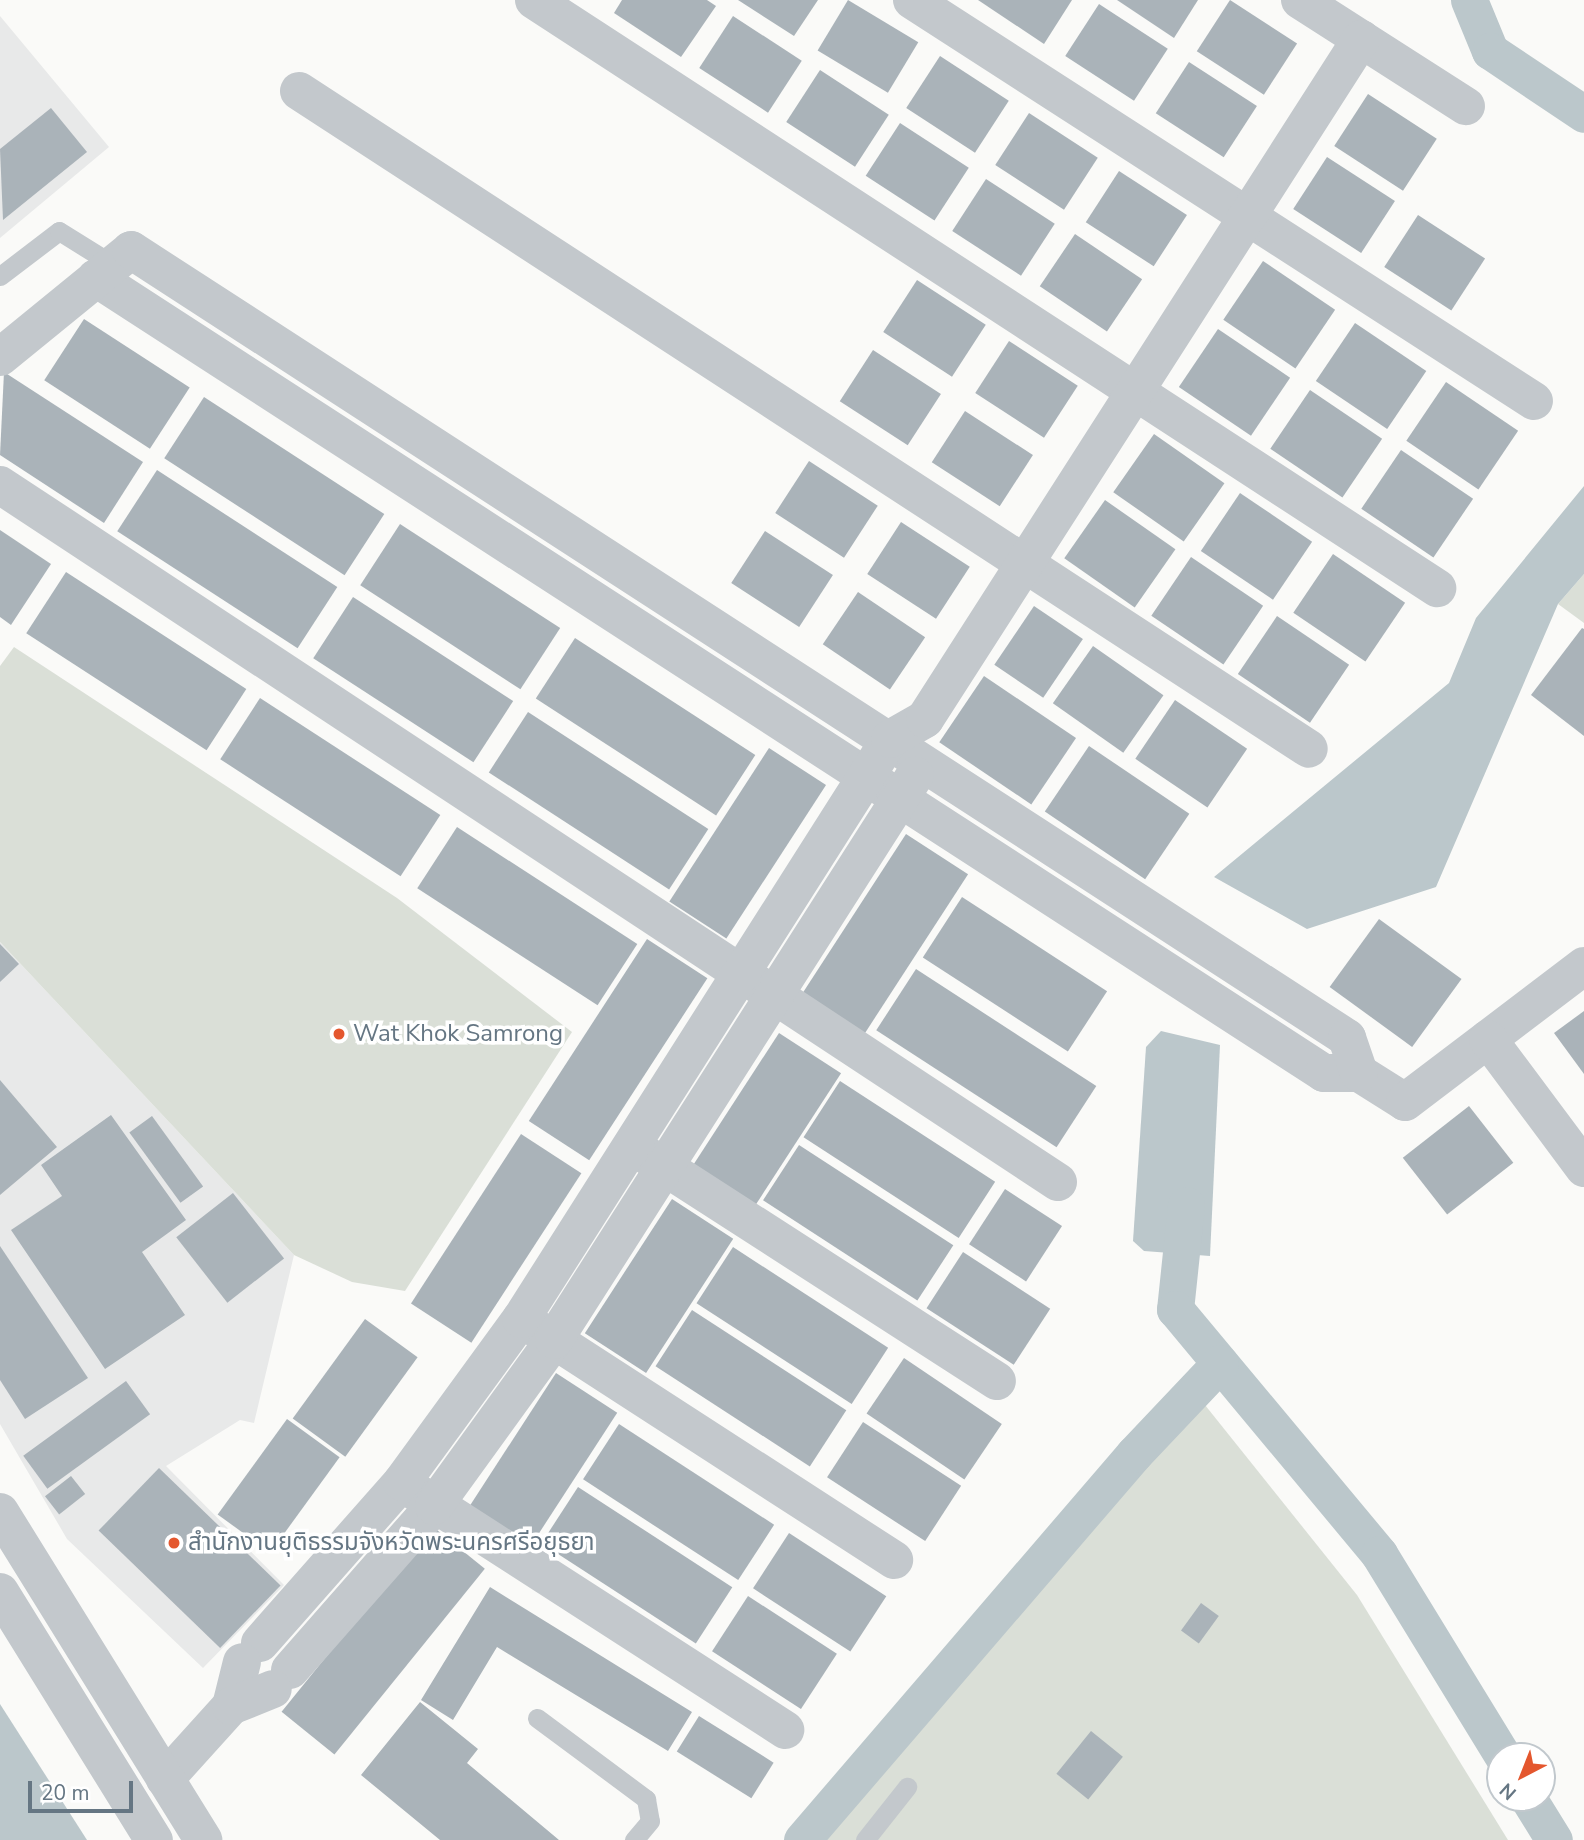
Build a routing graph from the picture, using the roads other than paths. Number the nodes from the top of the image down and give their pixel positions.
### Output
1 (534, 0) edge
2 (912, 0) edge
3 (1300, 0) edge
4 (1361, 39) junction
5 (299, 91) dead end
6 (1466, 106) dead end
7 (1247, 216) junction
8 (104, 271) junction
9 (0, 276) edge
10 (272, 341) junction
11 (0, 357) edge
12 (249, 376) junction
13 (1135, 391) junction
14 (366, 401) junction
15 (1534, 401) dead end
16 (343, 437) junction
17 (464, 465) junction
18 (0, 485) edge
19 (442, 500) junction
20 (555, 524) junction
21 (533, 559) junction
22 (1024, 564) junction
23 (646, 581) junction
24 (1437, 588) dead end
25 (623, 617) junction
26 (741, 643) junction
27 (719, 679) junction
28 (925, 719) junction
29 (890, 739) junction
30 (1309, 749) dead end
31 (924, 761) junction
32 (868, 775) junction
33 (901, 796) junction
34 (1010, 817) junction
35 (987, 852) junction
36 (1076, 860) junction
37 (796, 887) junction
38 (1054, 896) junction
39 (1142, 904) junction
40 (830, 908) junction
41 (1120, 939) junction
42 (1222, 956) junction
43 (1584, 967) edge
44 (740, 974) junction
45 (1199, 992) junction
46 (773, 996) junction
47 (1293, 1003) junction
48 (1270, 1038) junction
49 (1488, 1039) junction
50 (684, 1063) junction
51 (1359, 1073) junction
52 (717, 1084) junction
53 (631, 1145) junction
54 (664, 1167) junction
55 (1584, 1168) edge
56 (1058, 1182) dead end
57 (575, 1233) junction
58 (609, 1255) junction
59 (521, 1319) junction
60 (554, 1340) junction
61 (997, 1381) dead end
62 (462, 1399) junction
63 (494, 1423) junction
64 (402, 1482) junction
65 (434, 1506) junction
66 (0, 1512) edge
67 (339, 1554) junction
68 (894, 1560) dead end
69 (368, 1580) junction
70 (0, 1592) edge
71 (231, 1706) junction
72 (537, 1718) dead end
73 (785, 1730) dead end
74 (165, 1779) junction
75 (907, 1787) dead end
76 (154, 1840) edge
77 (203, 1840) edge
78 (634, 1840) edge
79 (865, 1840) edge

1 - 13 street
2 - 7 street
3 - 4 street
4 - 6 street
4 - 7 street
5 - 22 street
7 - 13 street
7 - 15 street
8 - 9 lane
8 - 10 street
8 - 11 street
8 - 12 street
10 - 12 street
10 - 14 street
12 - 16 street
13 - 22 street
13 - 24 street
14 - 16 street
14 - 17 street
16 - 19 street
17 - 19 street
17 - 20 street
18 - 44 street
19 - 21 street
20 - 21 street
20 - 23 street
21 - 25 street
22 - 28 street
22 - 30 street
23 - 25 street
23 - 26 street
25 - 27 street
26 - 27 street
26 - 29 street
27 - 32 street
28 - 29 street
28 - 31 street
29 - 31 street
29 - 32 street
31 - 33 street
31 - 34 street
32 - 33 street
32 - 37 street
33 - 35 street
33 - 40 street
34 - 35 street
34 - 36 street
35 - 38 street
36 - 38 street
36 - 39 street
37 - 40 street
37 - 44 street
38 - 41 street
39 - 41 street
39 - 42 street
40 - 46 street
41 - 45 street
42 - 45 street
42 - 47 street
43 - 49 street
44 - 46 street
44 - 50 street
45 - 48 street
46 - 52 street
46 - 56 street
47 - 48 street
47 - 51 street
48 - 51 street
49 - 51 street
49 - 55 street
50 - 52 street
50 - 53 street
52 - 54 street
53 - 54 street
53 - 57 street
54 - 58 street
54 - 61 street
57 - 58 street
57 - 59 street
58 - 60 street
59 - 60 street
59 - 62 street
60 - 63 street
60 - 68 street
62 - 63 street
62 - 64 street
63 - 65 street
64 - 65 street
64 - 67 street
65 - 69 street
65 - 73 street
66 - 74 street
67 - 69 street
67 - 71 street
69 - 71 street
70 - 76 street
71 - 74 street
72 - 78 lane
74 - 77 street
75 - 79 lane

